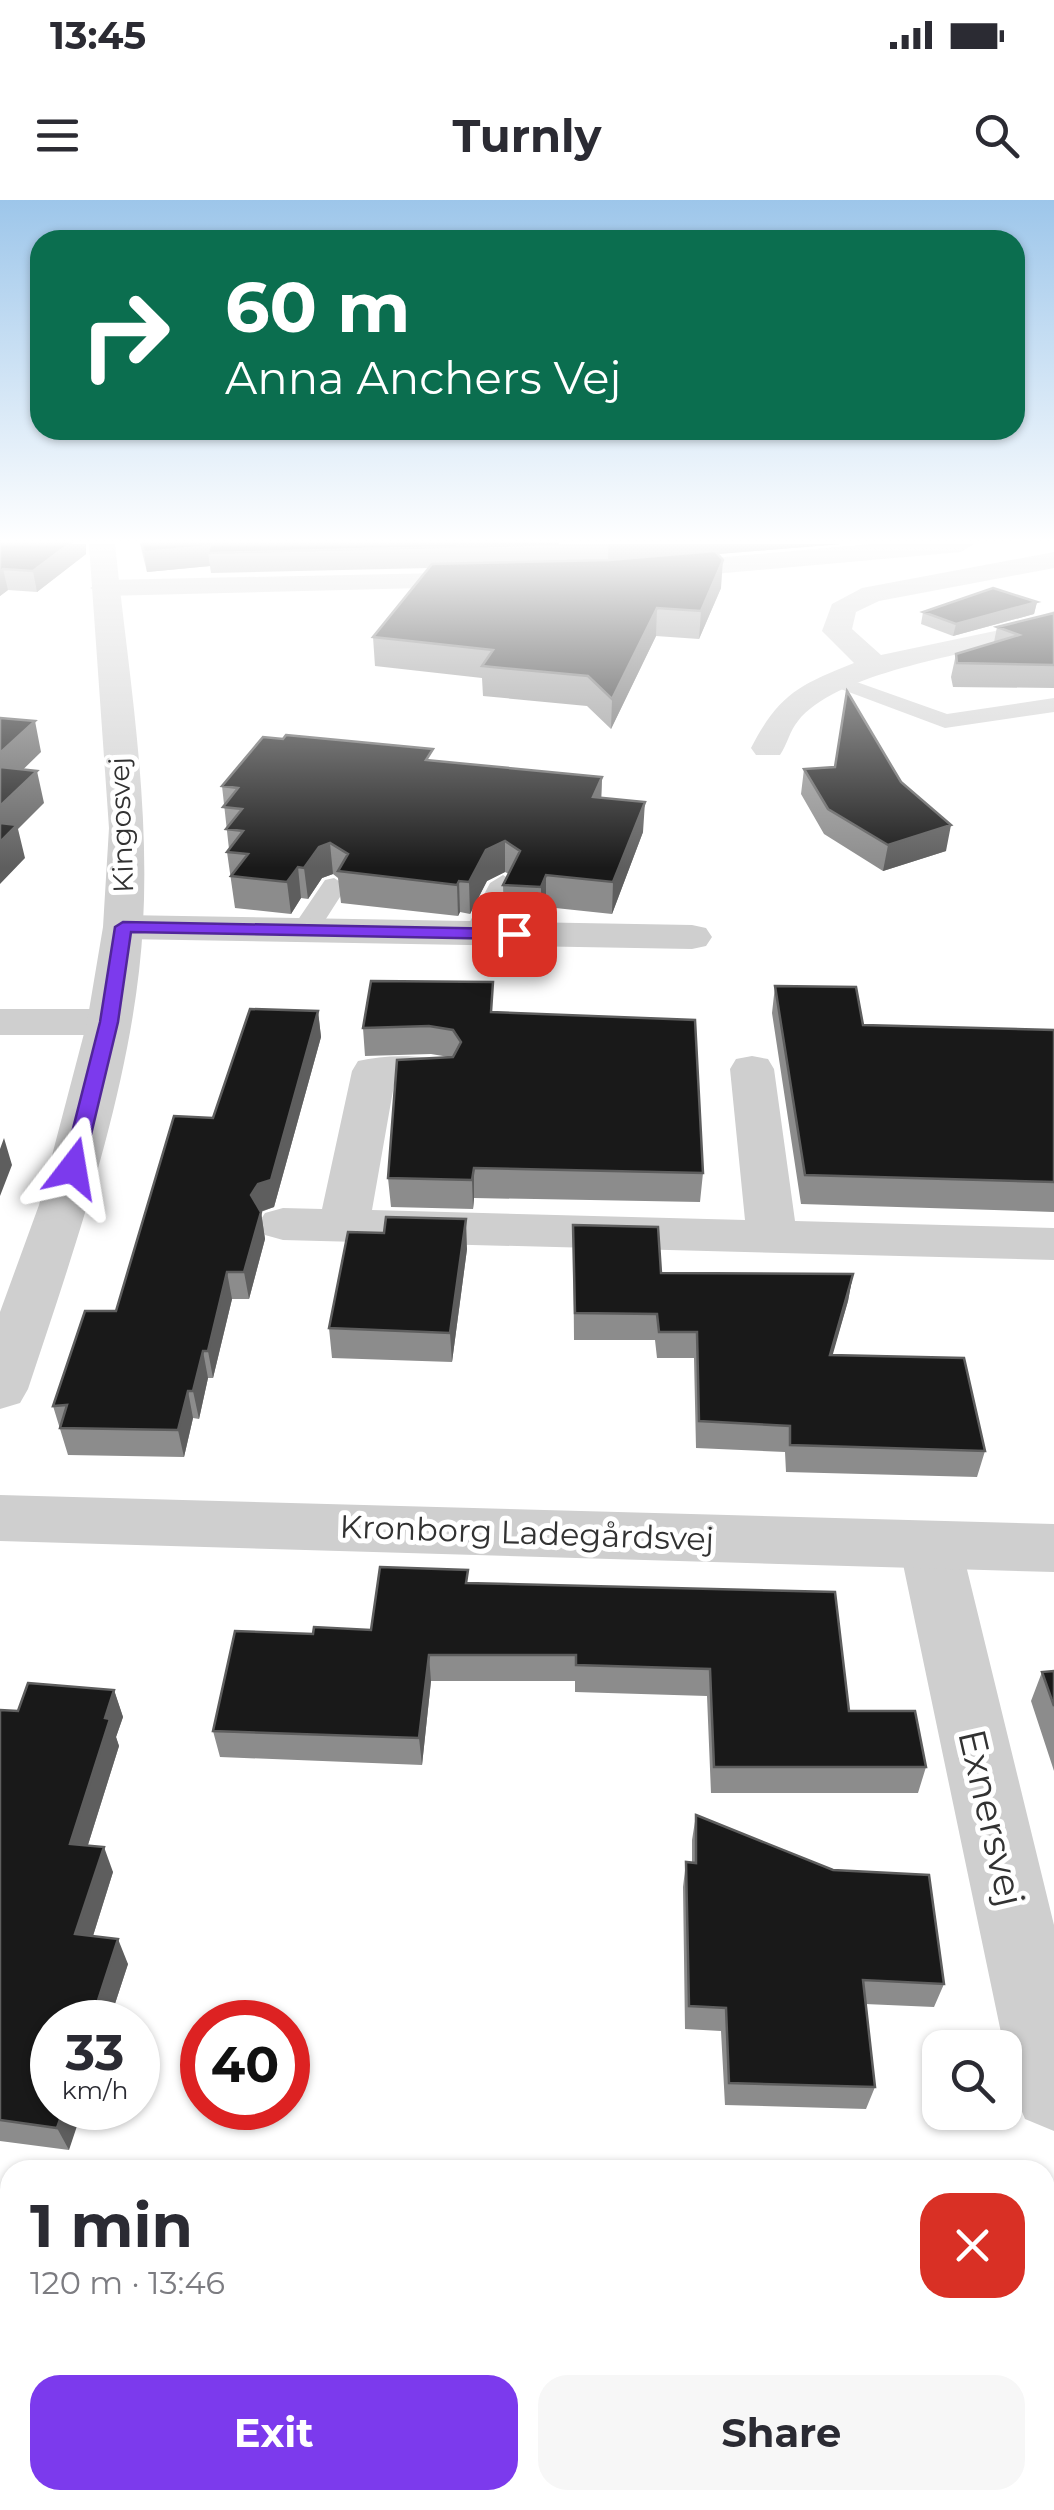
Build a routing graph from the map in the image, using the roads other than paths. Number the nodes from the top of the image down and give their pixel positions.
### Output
1 (110, 652) edge
2 (859, 652) edge
3 (939, 652) edge
4 (875, 666) junction
5 (837, 681) junction
6 (1054, 705) edge
7 (768, 748) dead end
8 (503, 882) edge
9 (334, 886) edge
10 (123, 927) junction
11 (306, 930) junction
12 (478, 933) junction
13 (692, 937) dead end
14 (0, 1022) edge
15 (109, 1022) junction
16 (752, 1069) dead end
17 (437, 1072) edge
18 (282, 1224) dead end
19 (344, 1226) junction
20 (772, 1237) junction
21 (1054, 1244) edge
22 (0, 1389) edge
23 (0, 1518) edge
24 (930, 1544) junction
25 (1054, 1548) edge
26 (1054, 2090) edge

1 - 10 street, Kingosvej
2 - 4 street
3 - 4 street
4 - 5 street
5 - 6 lane
5 - 7 street
8 - 12 lane
9 - 11 lane
10 - 11 street
10 - 15 street, Kingosvej
11 - 12 street
12 - 13 street
14 - 15 street
15 - 22 street, Kingosvej
16 - 20 street
17 - 19 street
18 - 19 street
19 - 20 street
20 - 21 street
23 - 24 street, Kronborg Ladegårdsvej
24 - 25 street, Kronborg Ladegårdsvej
24 - 26 street, Exnersvej

